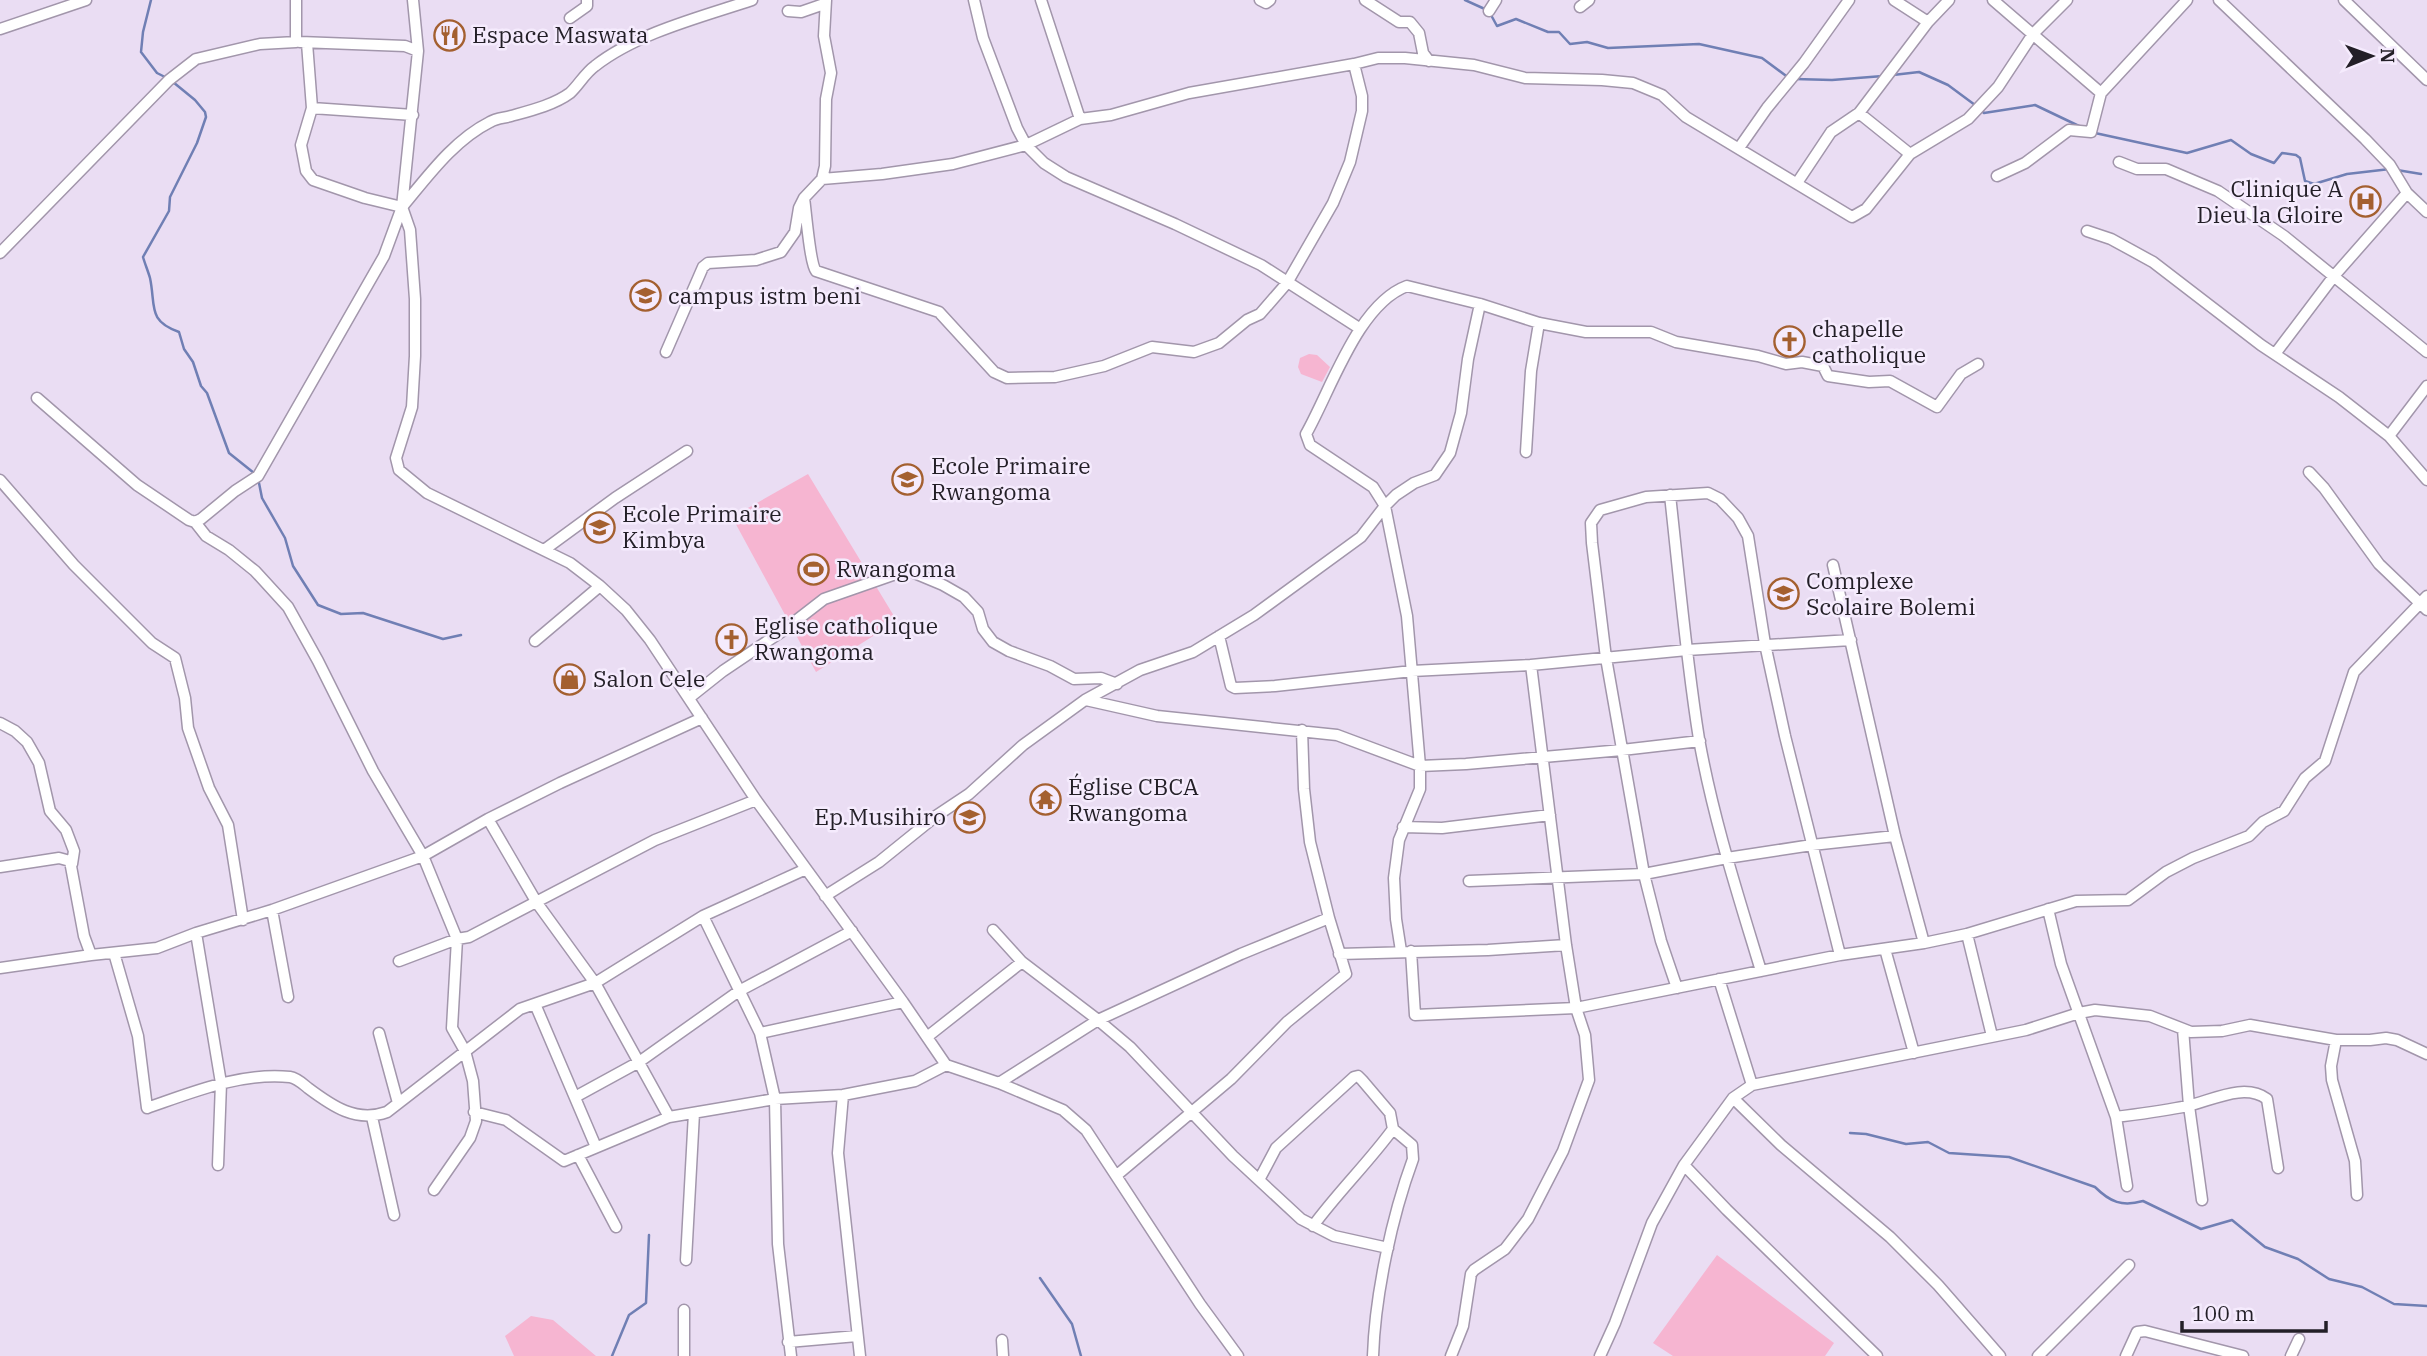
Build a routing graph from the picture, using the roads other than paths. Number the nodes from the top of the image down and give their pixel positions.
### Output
1 (86, 0) edge
2 (296, 0) edge
3 (414, 0) edge
4 (587, 0) edge
5 (752, 0) edge
6 (974, 0) edge
7 (1041, 0) edge
8 (1260, 0) edge
9 (1270, 0) edge
10 (1364, 0) edge
11 (1496, 0) edge
12 (1849, 0) edge
13 (1895, 0) edge
14 (1950, 0) edge
15 (1993, 0) edge
16 (2067, 0) edge
17 (2188, 0) edge
18 (2219, 0) edge
19 (2344, 0) edge
20 (825, 2) edge
21 (1489, 11) dead end
22 (788, 12) dead end
23 (570, 18) dead end
24 (1928, 22) junction
25 (0, 29) edge
26 (2033, 34) junction
27 (302, 42) junction
28 (418, 51) junction
29 (1429, 61) junction
30 (1354, 64) junction
31 (2427, 80) edge
32 (2101, 93) junction
33 (312, 108) junction
34 (1859, 113) junction
35 (413, 115) junction
36 (1080, 119) junction
37 (1026, 145) junction
38 (1740, 148) junction
39 (1910, 154) junction
40 (2119, 162) dead end
41 (1997, 176) dead end
42 (822, 178) junction
43 (1797, 183) junction
44 (2407, 193) junction
45 (804, 198) junction
46 (402, 206) junction
47 (2427, 212) edge
48 (2087, 230) dead end
49 (0, 253) edge
50 (2334, 276) junction
51 (1287, 283) junction
52 (1480, 304) junction
53 (1539, 323) junction
54 (1359, 328) junction
55 (666, 352) dead end
56 (2427, 352) edge
57 (2276, 354) junction
58 (1978, 364) dead end
59 (2427, 386) edge
60 (37, 398) dead end
61 (2389, 436) junction
62 (687, 451) dead end
63 (1526, 452) dead end
64 (2309, 472) dead end
65 (0, 480) edge
66 (2427, 480) edge
67 (1670, 495) junction
68 (1385, 506) junction
69 (195, 522) junction
70 (544, 550) junction
71 (1833, 565) dead end
72 (600, 586) junction
73 (2425, 603) edge
74 (1219, 636) junction
75 (535, 640) dead end
76 (1851, 640) junction
77 (1765, 644) junction
78 (1687, 650) junction
79 (1605, 658) junction
80 (1531, 665) junction
81 (1412, 671) junction
82 (1116, 684) junction
83 (690, 698) junction
84 (1085, 700) junction
85 (702, 718) junction
86 (0, 723) edge
87 (1302, 730) junction
88 (1700, 741) junction
89 (1622, 750) junction
90 (1542, 757) junction
91 (1420, 766) junction
92 (756, 800) junction
93 (1549, 815) junction
94 (488, 819) junction
95 (1403, 827) junction
96 (1895, 836) junction
97 (1812, 845) junction
98 (423, 856) junction
99 (1727, 858) junction
100 (72, 864) junction
101 (0, 867) edge
102 (806, 869) junction
103 (1644, 874) junction
104 (1559, 876) junction
105 (1469, 881) dead end
106 (825, 896) junction
107 (537, 903) junction
108 (2048, 909) junction
109 (272, 910) junction
110 (703, 916) junction
111 (1329, 918) junction
112 (243, 920) junction
113 (993, 930) dead end
114 (852, 931) junction
115 (197, 933) junction
116 (1967, 934) junction
117 (457, 939) junction
118 (1924, 943) junction
119 (1566, 945) junction
120 (1885, 949) junction
121 (1406, 951) junction
122 (114, 953) junction
123 (1339, 954) junction
124 (91, 955) junction
125 (1840, 955) junction
126 (399, 961) dead end
127 (1022, 962) junction
128 (0, 968) edge
129 (1761, 971) junction
130 (1719, 979) junction
131 (595, 983) junction
132 (1677, 988) junction
133 (739, 991) junction
134 (288, 997) dead end
135 (903, 1002) junction
136 (534, 1004) junction
137 (1576, 1008) junction
138 (2079, 1013) junction
139 (1098, 1020) junction
140 (2183, 1029) junction
141 (379, 1033) dead end
142 (760, 1033) junction
143 (1992, 1035) junction
144 (926, 1037) junction
145 (2336, 1040) junction
146 (465, 1051) junction
147 (1914, 1054) junction
148 (2427, 1054) edge
149 (639, 1062) junction
150 (946, 1065) junction
151 (221, 1083) junction
152 (999, 1083) junction
153 (1752, 1085) junction
154 (843, 1095) junction
155 (575, 1097) junction
156 (1733, 1098) junction
157 (775, 1099) junction
158 (398, 1103) junction
159 (2189, 1106) junction
160 (474, 1112) junction
161 (1191, 1112) junction
162 (694, 1113) junction
163 (372, 1117) junction
164 (669, 1117) junction
165 (2116, 1117) junction
166 (1393, 1129) junction
167 (596, 1147) junction
168 (578, 1155) junction
169 (218, 1164) dead end
170 (1684, 1165) junction
171 (2278, 1168) dead end
172 (1118, 1175) junction
173 (1259, 1180) junction
174 (2126, 1186) dead end
175 (434, 1190) dead end
176 (2357, 1195) dead end
177 (2202, 1200) dead end
178 (394, 1215) dead end
179 (1313, 1226) junction
180 (616, 1227) dead end
181 (1388, 1248) junction
182 (686, 1260) dead end
183 (2129, 1265) dead end
184 (684, 1310) dead end
185 (857, 1336) junction
186 (2299, 1339) dead end
187 (1002, 1340) dead end
188 (788, 1342) junction
189 (684, 1356) edge
190 (791, 1356) edge
191 (860, 1356) edge
192 (1003, 1356) edge
193 (1238, 1356) edge
194 (1373, 1356) edge
195 (1451, 1356) edge
196 (1600, 1356) edge
197 (1877, 1356) edge
198 (2000, 1356) edge
199 (2038, 1356) edge
200 (2126, 1356) edge
201 (2243, 1356) edge
202 (2291, 1356) edge

1 - 25 street
2 - 27 street
3 - 28 street
4 - 23 street
5 - 46 street
6 - 37 street
7 - 36 street
8 - 9 street
10 - 29 street
11 - 21 street
12 - 38 street
13 - 24 street
14 - 24 street
15 - 26 street
16 - 26 street
17 - 32 street
18 - 44 street
19 - 31 street
20 - 22 street
20 - 42 street
24 - 34 street
26 - 32 street
26 - 39 street
27 - 28 street
27 - 33 street
27 - 49 street
28 - 35 street
29 - 30 street
29 - 38 street
30 - 36 street
30 - 51 street
32 - 41 street
33 - 35 street
33 - 46 street
34 - 39 street
34 - 43 street
35 - 46 street
36 - 37 street
37 - 42 street
37 - 51 street
38 - 43 street
39 - 43 street
40 - 50 street
42 - 45 street
44 - 47 street
44 - 50 street
45 - 51 street
45 - 55 street
46 - 69 street
46 - 70 street
48 - 57 street
50 - 56 street
50 - 57 street
51 - 54 street
52 - 53 street
52 - 54 street
52 - 68 street
53 - 58 street
53 - 63 street
54 - 68 street
57 - 61 street
59 - 61 street
60 - 69 street
61 - 66 street
62 - 70 street
64 - 73 street
65 - 112 street
67 - 77 street
67 - 78 street
67 - 79 street
68 - 74 street
68 - 81 street
69 - 98 street
70 - 72 street
71 - 76 street
72 - 75 street
72 - 83 street
73 - 108 street
74 - 81 street
74 - 82 street
76 - 77 street
76 - 96 street
77 - 78 street
77 - 97 street
78 - 79 street
78 - 88 street
79 - 80 street
79 - 89 street
80 - 81 street
80 - 90 street
81 - 91 street
82 - 83 street
82 - 84 street
83 - 85 street
84 - 87 street
84 - 106 street
85 - 92 street
85 - 94 street
86 - 100 street
87 - 91 street
87 - 111 street
88 - 89 street
88 - 99 street
89 - 90 street
89 - 103 street
90 - 91 street
90 - 93 street
91 - 95 street
92 - 102 street
92 - 107 street
93 - 95 street
93 - 104 street
94 - 98 street
94 - 107 street
95 - 121 street
96 - 97 street
96 - 118 street
97 - 99 street
97 - 125 street
98 - 109 street
98 - 117 street
99 - 103 street
99 - 129 street
100 - 101 street
100 - 124 street
102 - 106 street
102 - 110 street
103 - 104 street
103 - 132 street
104 - 105 street
104 - 119 street
106 - 114 street
107 - 117 street
107 - 131 street
108 - 116 street
108 - 138 street
109 - 112 street
109 - 134 street
110 - 131 street
110 - 133 street
111 - 123 street
111 - 139 street
112 - 115 street
113 - 127 street
114 - 133 street
114 - 135 street
115 - 122 street
115 - 151 street
116 - 118 street
116 - 143 street
117 - 126 street
117 - 146 street
118 - 120 street
119 - 121 street
119 - 137 street
120 - 125 street
120 - 147 street
121 - 123 street
121 - 137 street
122 - 124 street
122 - 151 street
123 - 161 street
124 - 128 street
125 - 129 street
127 - 139 street
127 - 144 street
129 - 130 street
130 - 132 street
130 - 153 street
131 - 136 street
131 - 149 street
132 - 137 street
133 - 142 street
133 - 149 street
135 - 142 street
135 - 144 street
136 - 146 street
136 - 155 street
137 - 195 street
138 - 140 street
138 - 143 street
138 - 165 street
139 - 152 street
139 - 161 street
140 - 145 street
140 - 159 street
141 - 158 street
142 - 157 street
143 - 147 street
144 - 150 street
145 - 148 street
145 - 176 street
146 - 158 street
146 - 160 street
147 - 153 street
149 - 155 street
149 - 164 street
150 - 152 street
150 - 154 street
151 - 163 street
151 - 169 street
152 - 172 street
153 - 156 street
154 - 157 street
154 - 185 street
155 - 167 street
156 - 170 street
156 - 198 street
157 - 162 street
157 - 188 street
158 - 163 street
159 - 165 street
159 - 171 street
159 - 177 street
160 - 168 street
160 - 175 street
161 - 172 street
161 - 173 street
162 - 164 street
162 - 182 street
163 - 178 street
164 - 167 street
165 - 174 street
166 - 173 street
166 - 179 street
166 - 181 street
167 - 168 street
168 - 180 street
170 - 196 street
170 - 197 street
172 - 193 street
173 - 179 street
179 - 181 street
181 - 194 street
183 - 199 street
184 - 189 street
185 - 188 street
185 - 191 street
186 - 202 street
187 - 192 street
188 - 190 street
200 - 201 street

